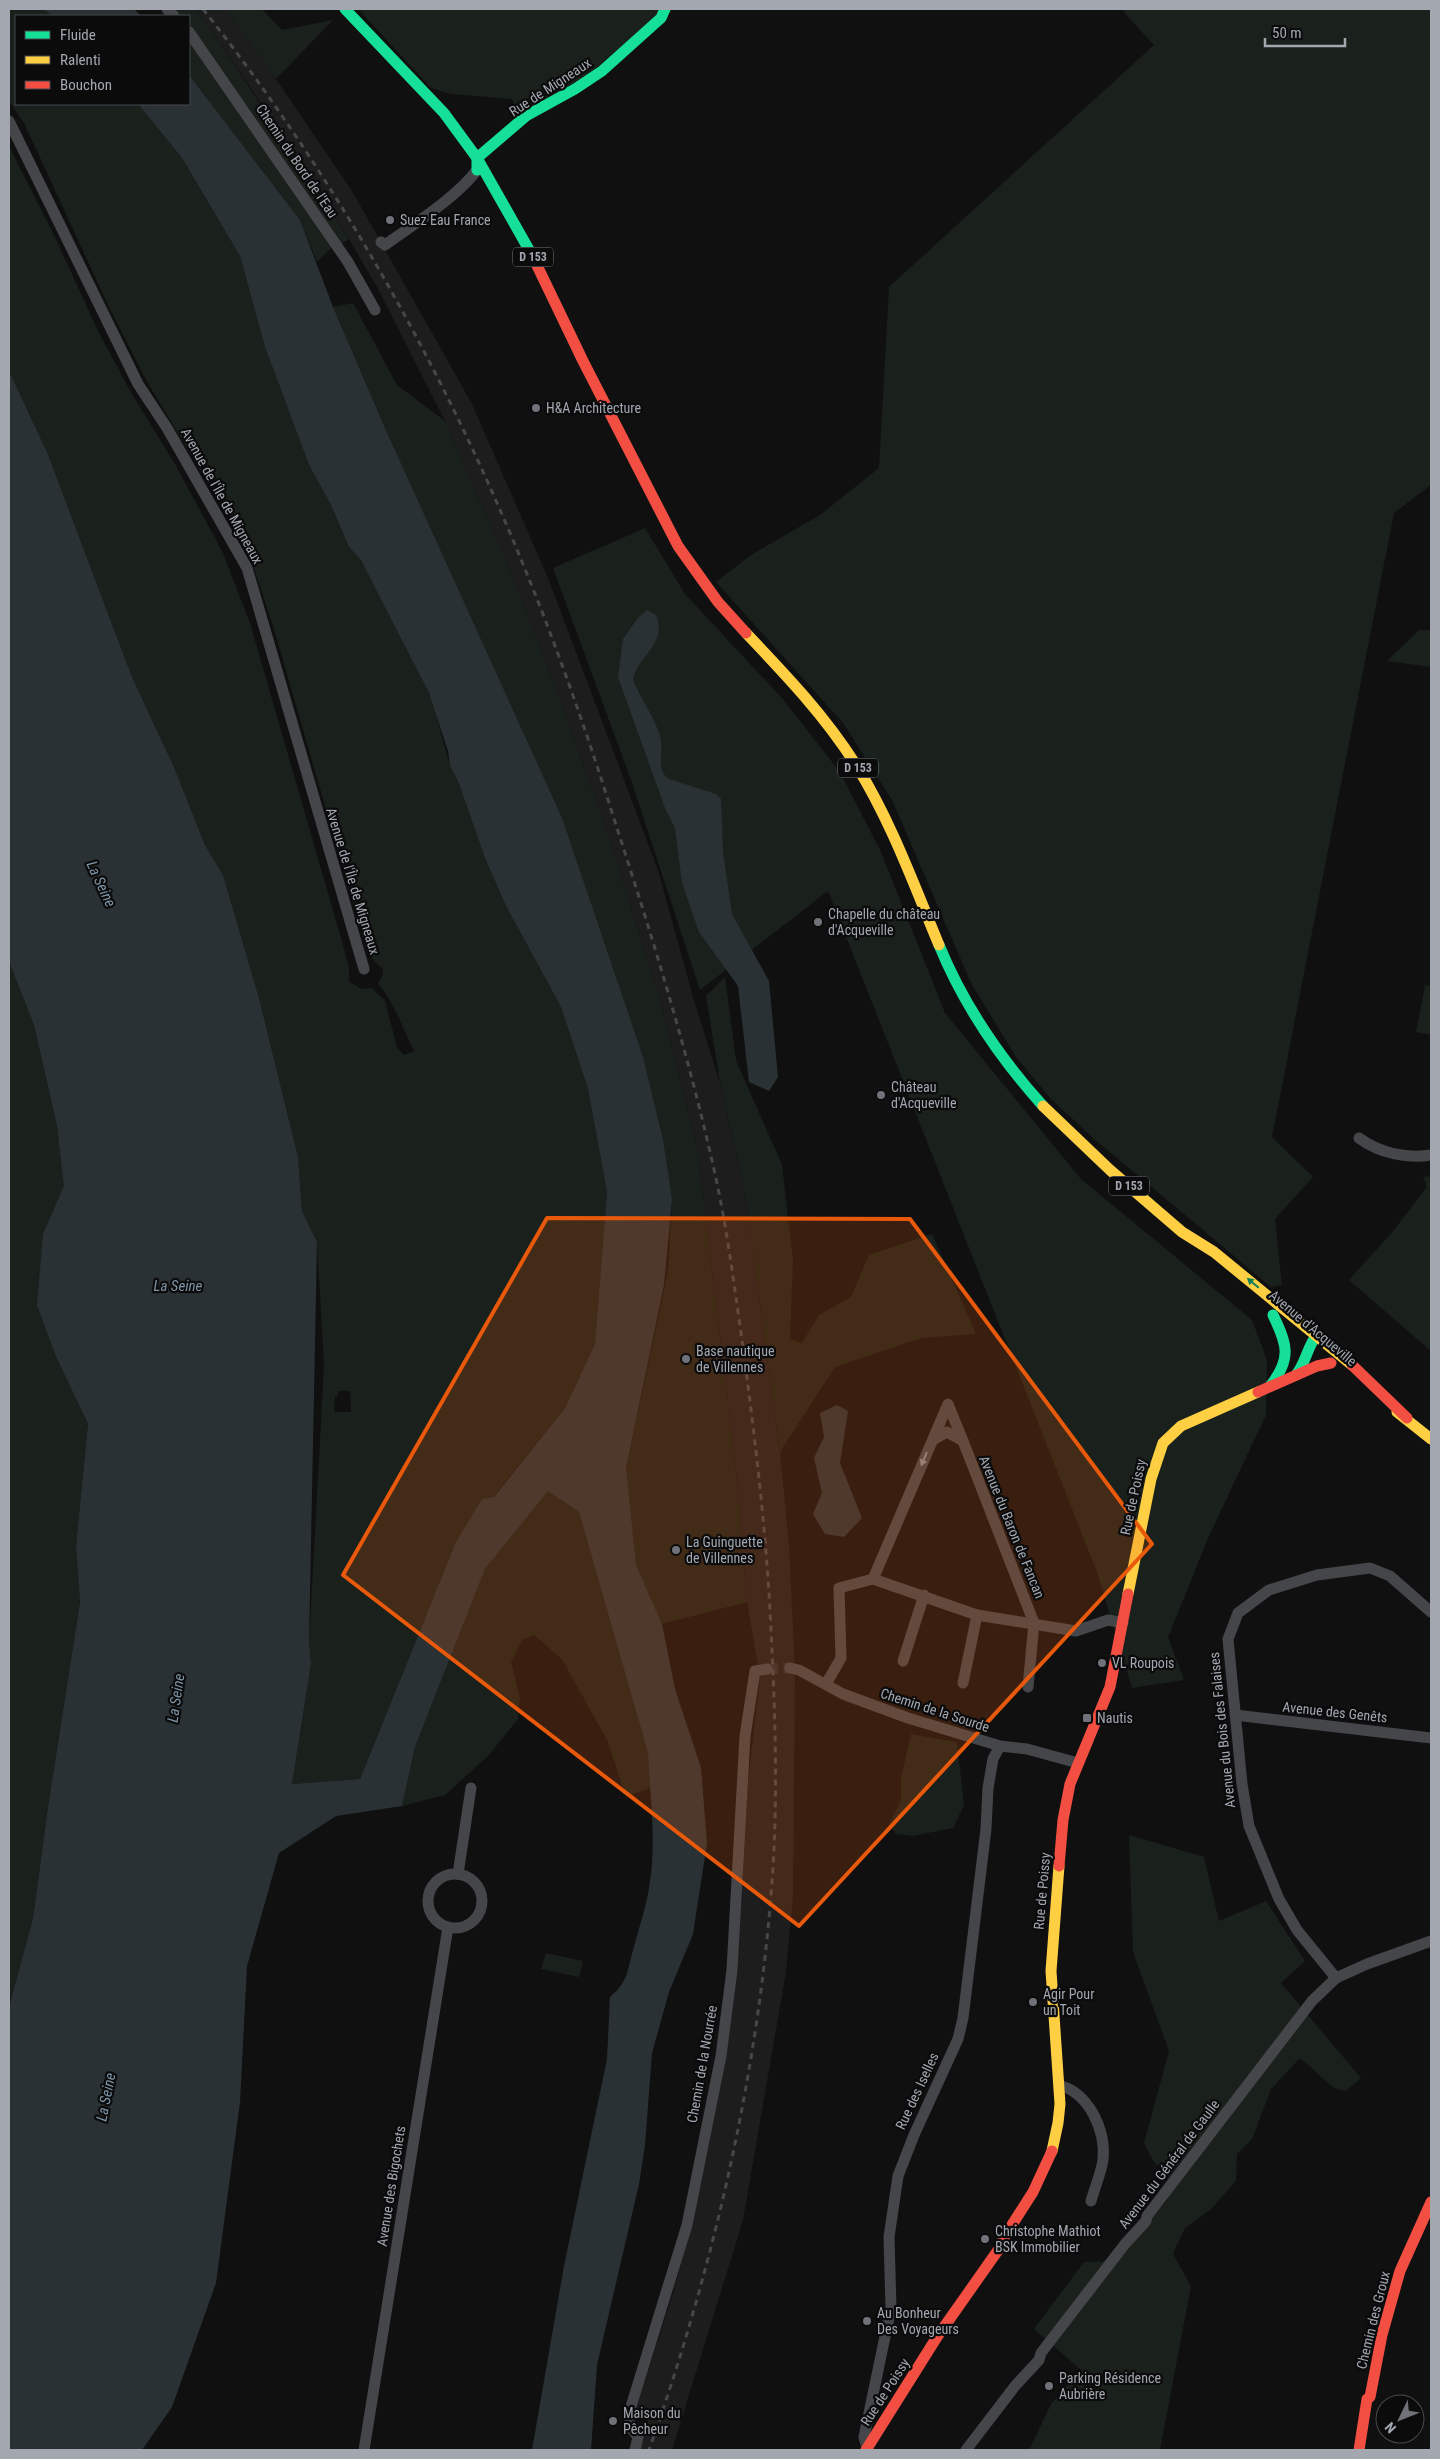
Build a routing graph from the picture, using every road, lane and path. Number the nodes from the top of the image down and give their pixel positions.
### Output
1 (334, 9) edge
2 (345, 9) edge
3 (666, 9) edge
4 (190, 33) edge
5 (9, 121) edge
6 (477, 164) junction
7 (381, 242) dead end
8 (375, 310) dead end
9 (364, 969) dead end
10 (1359, 1138) dead end
11 (1431, 1155) edge
12 (1182, 1232) junction
13 (1273, 1315) junction
14 (1313, 1340) junction
15 (1288, 1355) junction
16 (1331, 1363) junction
17 (1296, 1375) junction
18 (1270, 1385) junction
19 (1407, 1418) junction
20 (1431, 1439) edge
21 (932, 1440) junction
22 (962, 1441) junction
23 (873, 1578) junction
24 (924, 1595) junction
25 (1431, 1612) edge
26 (977, 1615) junction
27 (1034, 1623) junction
28 (1123, 1623) junction
29 (903, 1662) dead end
30 (790, 1668) tunnel mouth
31 (767, 1669) tunnel mouth
32 (963, 1683) dead end
33 (826, 1684) junction
34 (1028, 1687) dead end
35 (1235, 1715) junction
36 (1431, 1738) edge
37 (1000, 1746) junction
38 (1078, 1763) junction
39 (471, 1788) dead end
40 (458, 1874) junction
41 (448, 1927) junction
42 (1431, 1941) edge
43 (1336, 1978) junction
44 (1059, 2085) junction
45 (1091, 2200) dead end
46 (1431, 2202) edge
47 (866, 2449) edge
48 (364, 2450) edge
49 (635, 2450) edge
50 (966, 2450) edge
51 (1359, 2450) edge

1 - 6 main road, D 153
2 - 6 main road, D 153
3 - 6 main road, Rue de Migneaux
4 - 8 street, Chemin du Bord de l'Eau
5 - 9 street, Avenue de l'Île de Migneaux
6 - 7 street
6 - 12 main road, D 153
10 - 11 street
12 - 13 main road, Avenue d'Acqueville / D 153
14 -> 12 main road, D 153
13 - 14 main road, Avenue d'Acqueville / D 153
13 - 15 main road
14 - 15 main road
14 - 16 main road, Avenue d'Acqueville / D 153
14 - 17 main road
14 - 19 main road, D 153
15 - 18 main road
16 - 17 main road, Rue de Poissy
16 - 19 main road, Avenue d'Acqueville / D 153
17 - 18 main road, Rue de Poissy
18 - 28 main road, Rue de Poissy
19 - 20 main road, Avenue d'Acqueville / D 153
21 - 22 street
21 - 22 street, Avenue du Baron de Fancan
21 -> 23 street, Avenue du Baron de Fancan
22 - 27 street, Avenue du Baron de Fancan
23 - 24 street
23 - 33 street
24 - 26 street
24 - 29 street
25 - 35 street, Avenue du Bois des Falaises
26 - 27 street
26 - 32 street
27 - 28 street
27 - 34 street
28 - 38 main road, Rue de Poissy
30 - 33 street, Chemin de la Sourde
31 - 49 street, Chemin de la Nourrée
33 - 37 street, Chemin de la Sourde
35 - 36 street, Avenue des Genêts
35 - 43 street, Avenue du Bois des Falaises
37 - 38 street, Chemin de la Sourde
37 - 47 street, Rue des Iselles
38 - 44 main road, Rue de Poissy
39 - 40 street
40 - 41 street
40 - 41 street
41 - 48 street, Avenue des Bigochets
42 - 43 street, Avenue du Général de Gaulle
43 - 50 street, Avenue du Général de Gaulle
44 - 45 street
44 - 47 main road, Rue de Poissy
46 - 51 main road, Chemin des Groux

